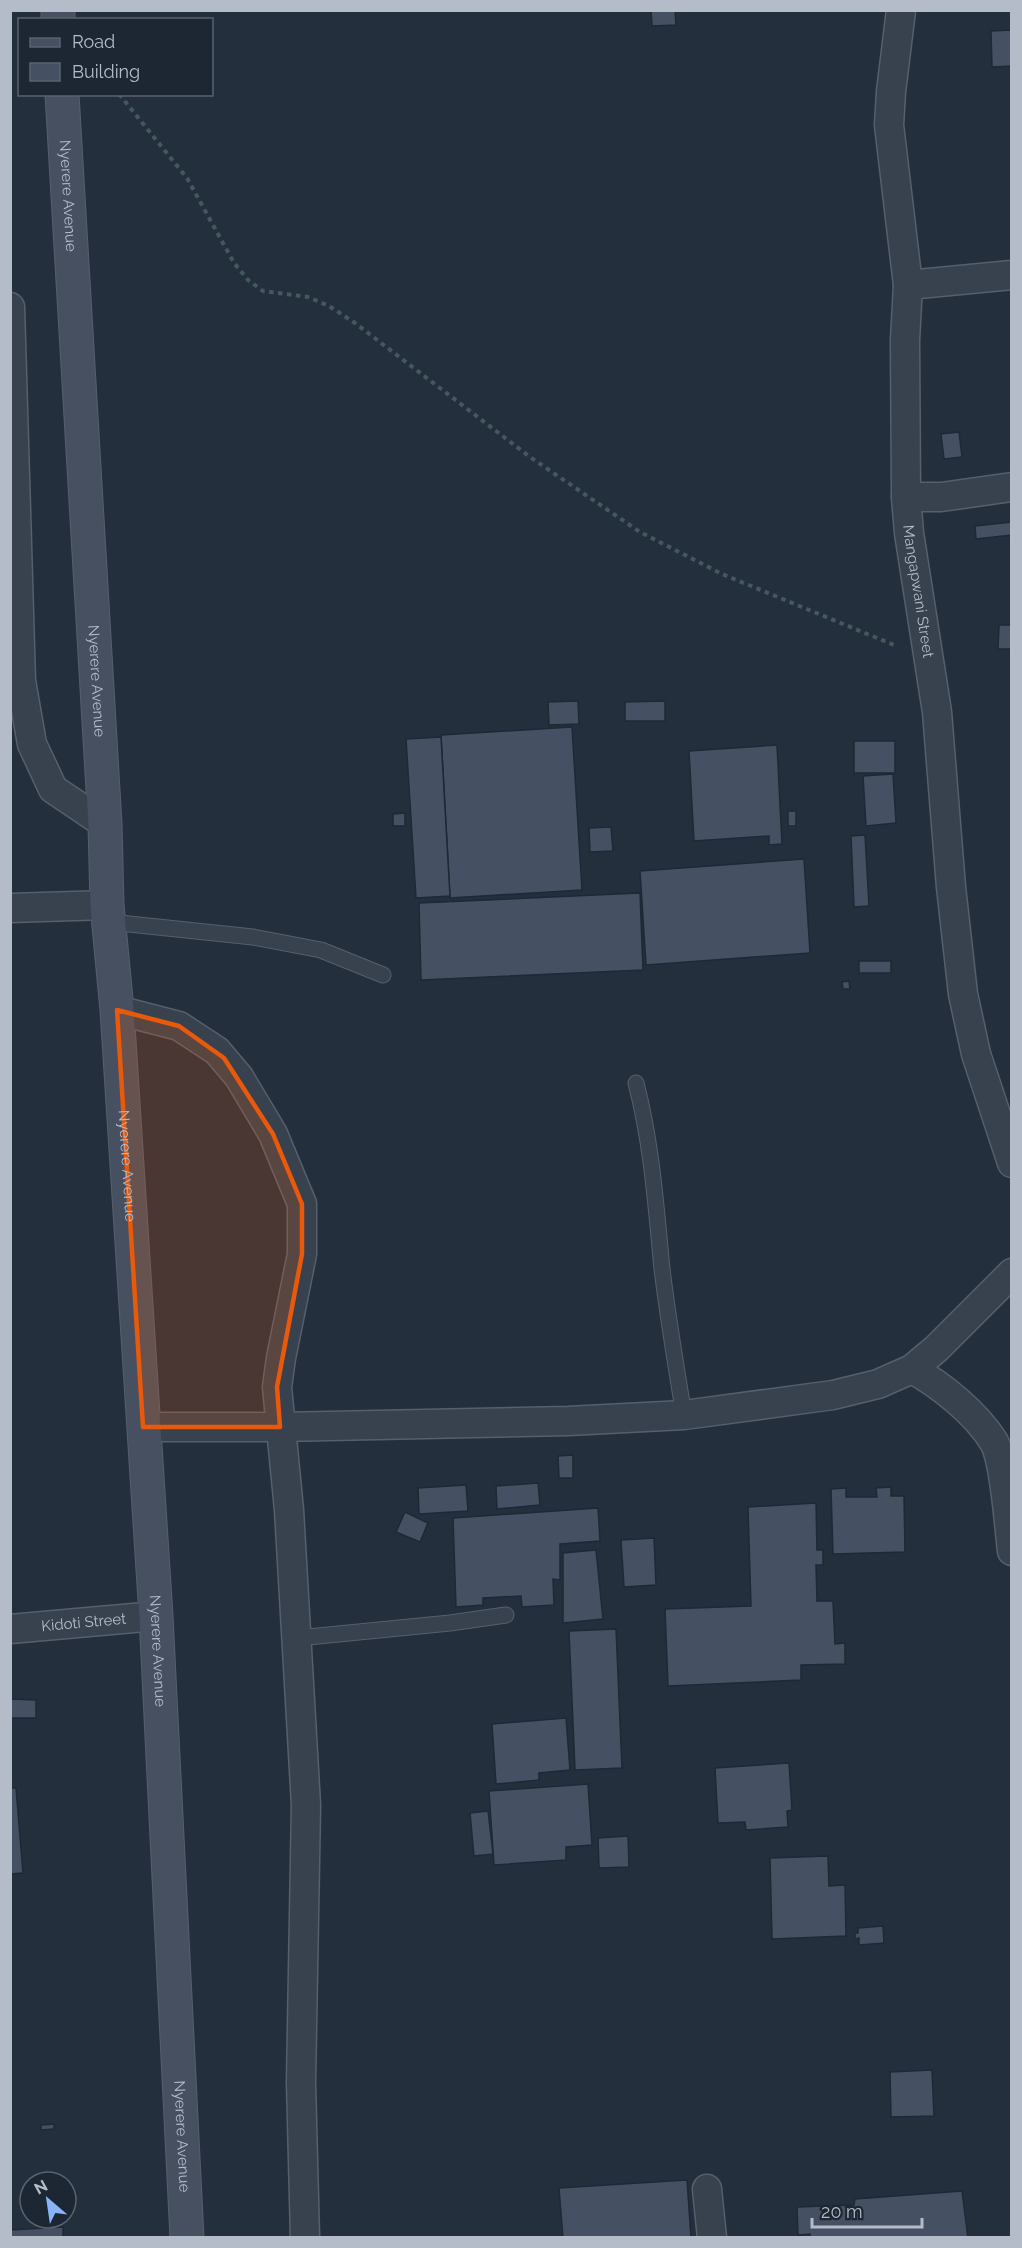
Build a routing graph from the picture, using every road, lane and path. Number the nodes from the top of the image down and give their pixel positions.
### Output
1 (901, 10) edge
2 (62, 96) edge
3 (121, 96) edge
4 (1011, 275) edge
5 (908, 285) junction
6 (10, 307) edge
7 (1011, 487) edge
8 (906, 497) junction
9 (930, 662) junction
10 (105, 824) junction
11 (10, 908) edge
12 (108, 913) junction
13 (383, 975) dead end
14 (117, 1010) junction
15 (636, 1083) dead end
16 (1011, 1163) edge
17 (1011, 1273) edge
18 (912, 1369) junction
19 (684, 1415) junction
20 (143, 1427) junction
21 (280, 1427) junction
22 (1011, 1551) edge
23 (506, 1615) dead end
24 (156, 1616) junction
25 (10, 1629) edge
26 (298, 1638) junction
27 (707, 2189) dead end
28 (187, 2238) edge
29 (305, 2238) edge
30 (712, 2238) edge

1 - 5 street, Mangapwani Street
2 - 10 street, Nyerere Avenue
3 - 9 path
4 - 5 street
5 - 8 street, Mangapwani Street
6 - 10 street
7 - 8 street
8 - 9 street, Mangapwani Street
9 - 16 street, Mangapwani Street
10 - 12 street, Nyerere Avenue
11 - 12 street
12 - 13 lane
12 - 14 street, Nyerere Avenue
14 - 20 street, Nyerere Avenue
14 - 21 street
15 - 19 lane
17 - 18 street
18 - 19 street
18 - 22 street
19 - 21 street
20 - 21 street
20 - 24 street, Nyerere Avenue
21 - 26 street
23 - 26 lane
24 - 25 street, Kidoti Street
24 - 28 street, Nyerere Avenue
26 - 29 street
27 - 30 street

